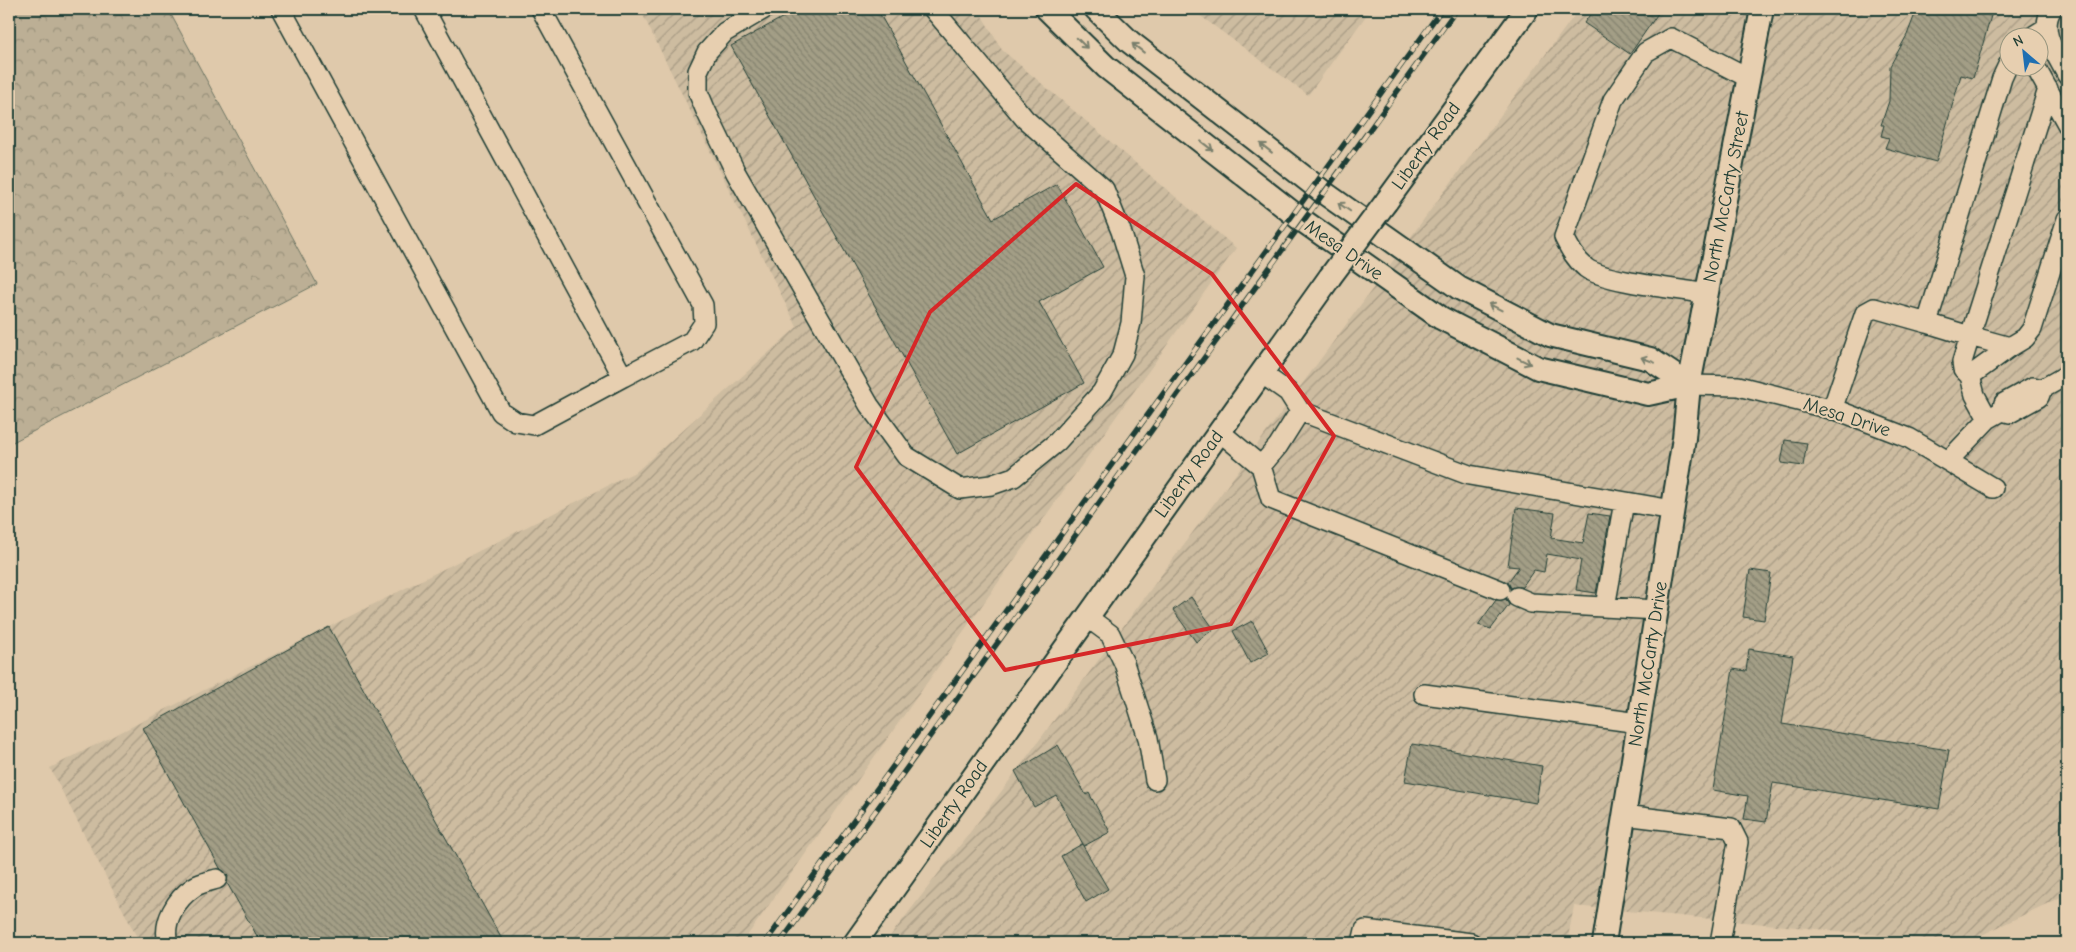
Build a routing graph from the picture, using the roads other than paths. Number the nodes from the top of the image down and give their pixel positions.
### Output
1 (282, 9) edge
2 (424, 9) edge
3 (541, 9) edge
4 (764, 9) edge
5 (932, 9) edge
6 (1047, 9) edge
7 (1096, 9) edge
8 (1527, 9) edge
9 (1762, 9) edge
10 (2052, 9) edge
11 (2046, 28) edge
12 (2048, 35) edge
13 (2067, 74) edge
14 (1749, 78) junction
15 (2002, 78) edge
16 (2042, 78) edge
17 (2048, 89) junction
18 (2067, 124) edge
19 (2067, 219) edge
20 (1706, 294) junction
21 (1927, 322) junction
22 (1970, 336) junction
23 (2010, 348) junction
24 (1261, 373) junction
25 (2067, 375) edge
26 (1970, 376) junction
27 (623, 377) junction
28 (1689, 385) junction
29 (1832, 410) junction
30 (1300, 411) junction
31 (1995, 415) junction
32 (1220, 432) junction
33 (1948, 461) junction
34 (1261, 466) junction
35 (1993, 488) dead end
36 (1624, 502) junction
37 (1673, 510) junction
38 (1605, 607) junction
39 (1657, 610) junction
40 (1087, 617) junction
41 (1424, 694) dead end
42 (1639, 723) junction
43 (1155, 780) dead end
44 (1624, 815) junction
45 (216, 879) dead end
46 (863, 940) edge
47 (168, 943) edge
48 (1362, 943) edge
49 (1471, 943) edge
50 (1604, 943) edge
51 (1720, 943) edge

1 - 27 street
2 - 27 street
3 - 27 street
4 - 5 street
6 -> 28 main road, Mesa Drive
28 -> 7 main road, Mesa Drive
8 - 24 main road, Liberty Road, bridge
9 - 14 main road, North McCarty Street
10 - 11 street
12 - 13 street
14 - 20 main road, North McCarty Street
14 - 20 street
15 - 21 street
16 - 17 street
17 - 18 street
17 - 22 street
19 - 23 street
20 - 28 main road, North McCarty Street
21 - 22 street
21 - 29 street
22 - 23 street
22 - 26 street
23 - 26 street
24 - 30 street
24 - 32 main road, Liberty Road
25 - 31 street
26 - 31 street
28 - 29 street, Mesa Drive
28 - 37 main road, North McCarty Drive
29 - 33 street, Mesa Drive
30 - 34 street
30 - 36 street
31 - 33 street
32 - 34 street
32 - 40 main road, Liberty Road
33 - 35 street, Mesa Drive
34 - 38 street
36 - 37 street
36 - 38 street
37 - 39 main road, North McCarty Drive
38 - 39 street
39 - 42 main road, North McCarty Drive
40 - 43 street
40 - 46 main road, Liberty Road
41 - 42 street
42 - 44 main road, North McCarty Drive
44 - 50 main road, North McCarty Drive
44 - 51 street
45 - 47 street
48 - 49 street

